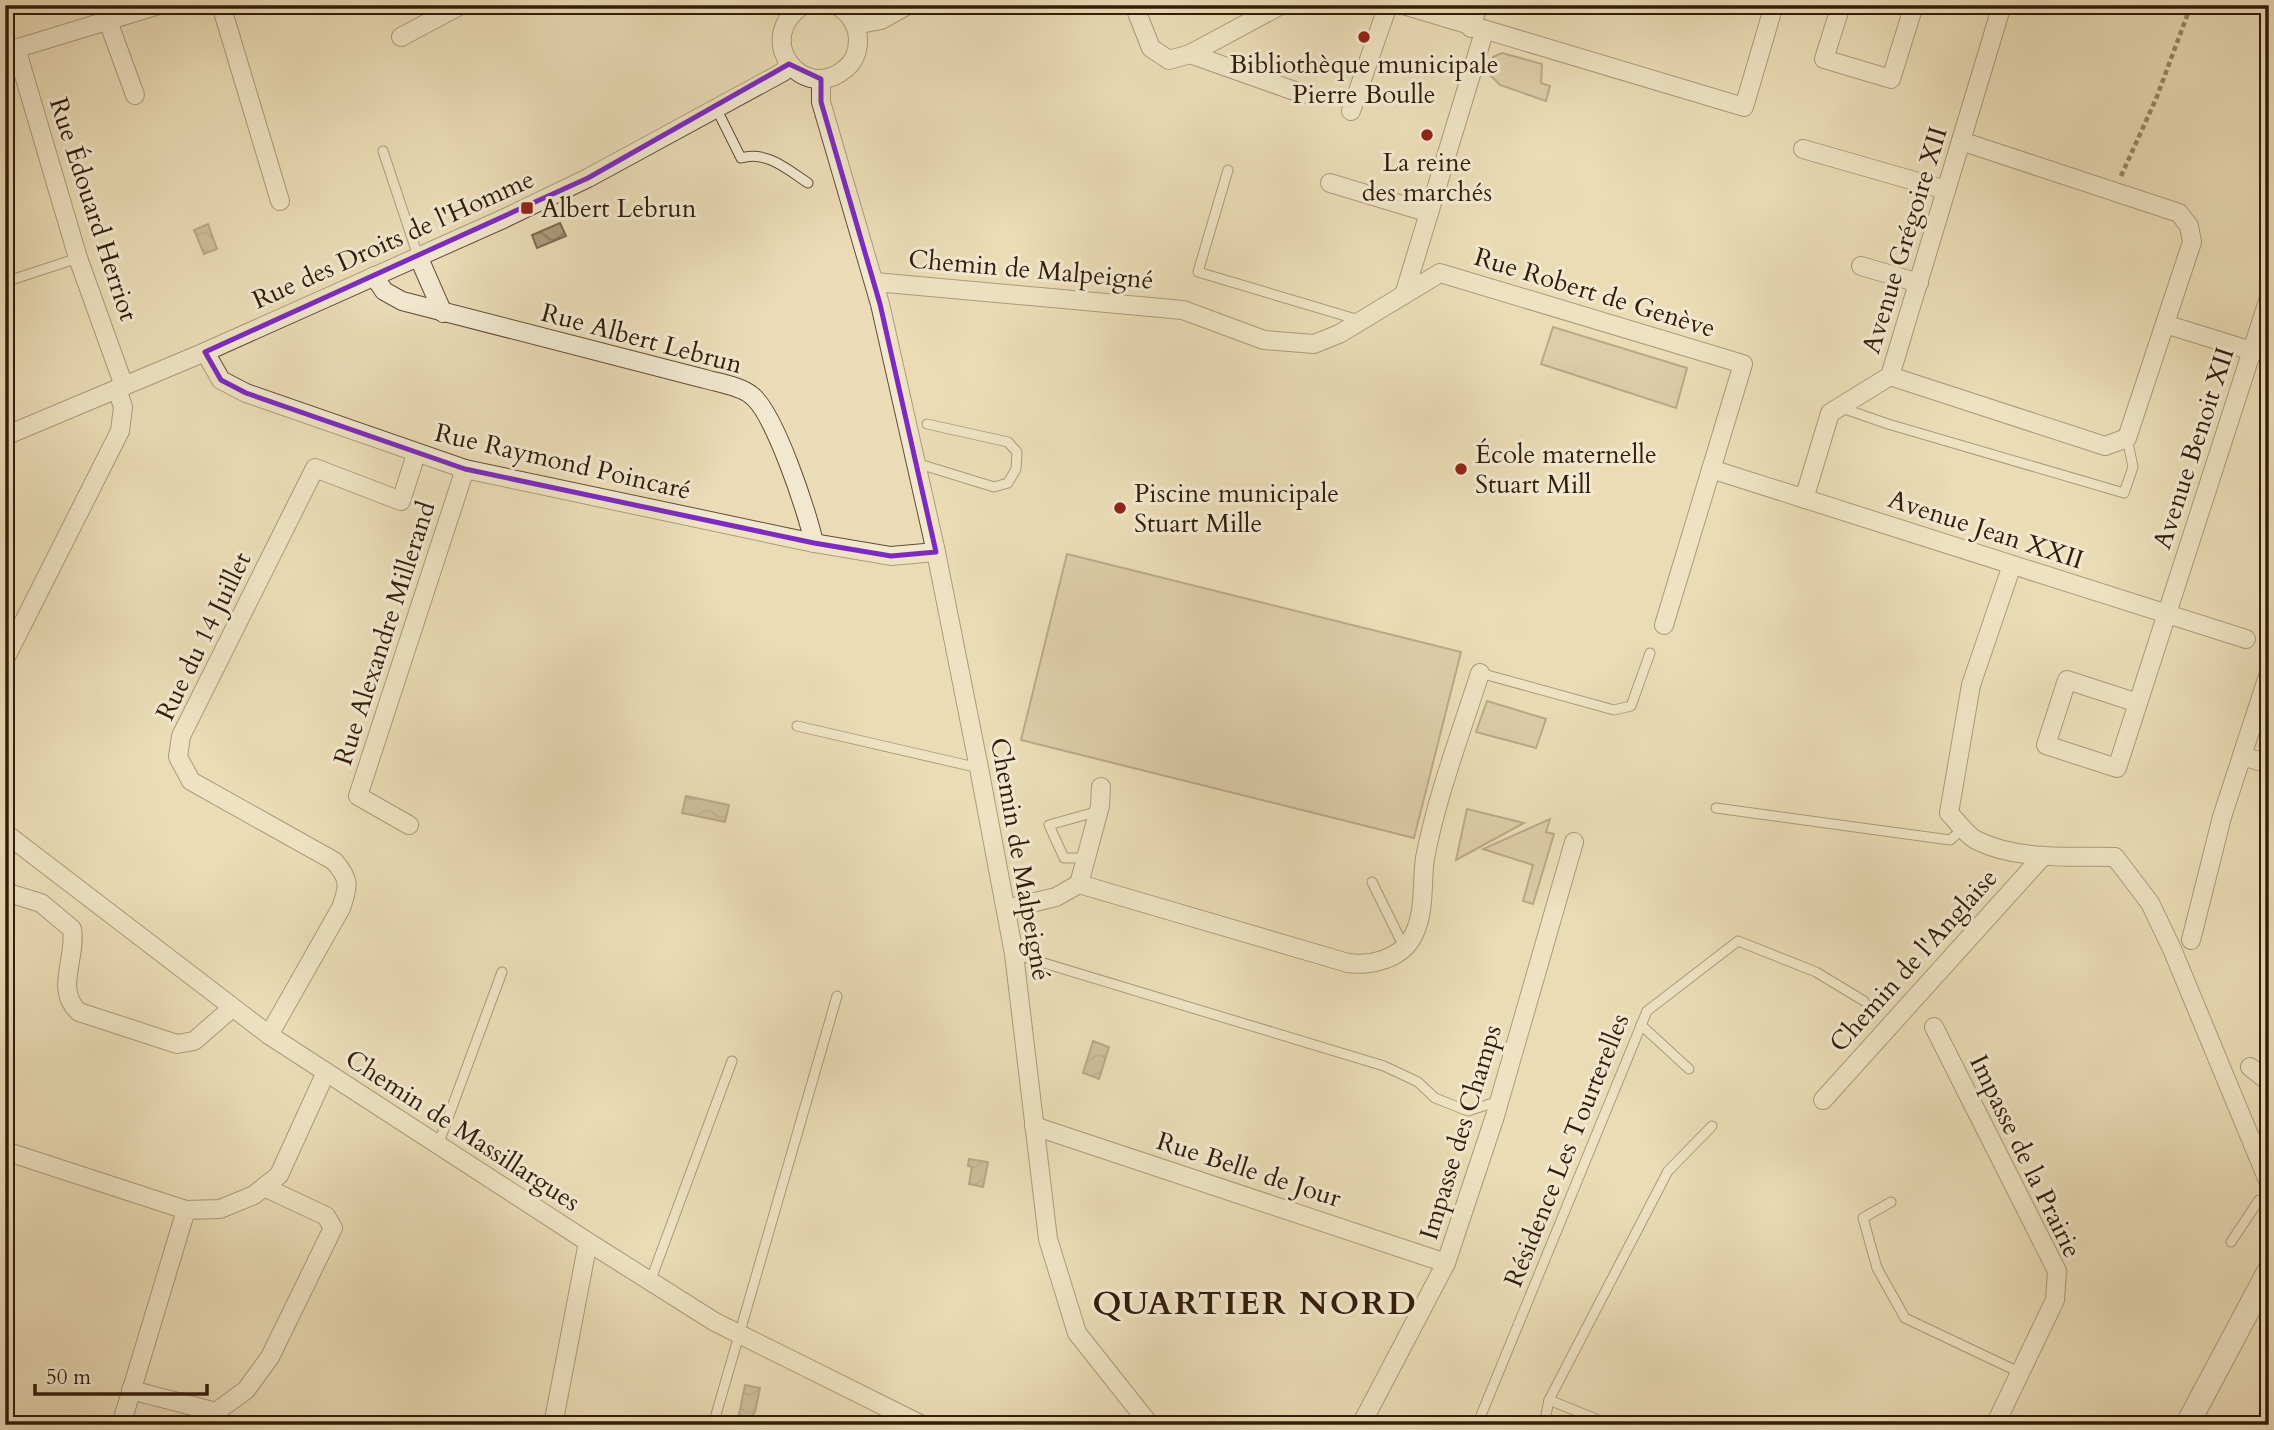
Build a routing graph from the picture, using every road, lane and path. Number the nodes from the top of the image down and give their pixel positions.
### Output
1 (159, 5) edge
2 (221, 5) edge
3 (461, 5) edge
4 (836, 5) edge
5 (908, 5) edge
6 (1134, 5) edge
7 (1281, 5) edge
8 (1388, 5) edge
9 (1403, 5) edge
10 (1478, 5) edge
11 (1774, 5) edge
12 (1841, 5) edge
13 (1914, 5) edge
14 (2002, 5) edge
15 (2191, 5) edge
16 (795, 7) edge
17 (108, 21) junction
18 (855, 25) junction
19 (1478, 30) junction
20 (401, 37) dead end
21 (11, 50) edge
22 (1190, 54) junction
23 (789, 64) junction
24 (821, 79) junction
25 (1303, 94) dead end
26 (135, 96) dead end
27 (716, 108) junction
28 (1351, 111) dead end
29 (1961, 141) junction
30 (1803, 149) dead end
31 (383, 151) dead end
32 (1228, 170) dead end
33 (808, 183) dead end
34 (1330, 183) dead end
35 (1946, 190) junction
36 (2115, 191) junction
37 (280, 201) dead end
38 (1429, 213) junction
39 (418, 256) junction
40 (78, 258) junction
41 (1861, 266) dead end
42 (374, 276) junction
43 (5, 282) edge
44 (875, 282) junction
45 (1919, 283) junction
46 (1404, 295) junction
47 (2269, 298) edge
48 (1183, 310) joint
49 (443, 313) junction
50 (1361, 321) junction
51 (2165, 324) junction
52 (2252, 351) junction
53 (205, 352) junction
54 (1890, 376) junction
55 (120, 387) junction
56 (1840, 407) junction
57 (927, 424) dead end
58 (5, 436) edge
59 (2127, 438) junction
60 (416, 454) junction
61 (916, 463) junction
62 (465, 469) junction
63 (1711, 469) junction
64 (1804, 499) junction
65 (814, 543) junction
66 (936, 552) junction
67 (2011, 565) junction
68 (2167, 614) junction
69 (1664, 625) dead end
70 (2246, 639) dead end
71 (1650, 653) dead end
72 (5, 659) edge
73 (1480, 673) joint
74 (2269, 673) edge
75 (2138, 703) junction
76 (797, 726) dead end
77 (2242, 755) junction
78 (2269, 764) edge
79 (979, 768) junction
80 (1101, 787) dead end
81 (1716, 808) dead end
82 (1099, 811) junction
83 (409, 825) dead end
84 (1964, 828) junction
85 (5, 833) edge
86 (1574, 842) dead end
87 (2043, 856) junction
88 (1086, 858) junction
89 (1372, 882) dead end
90 (1079, 884) junction
91 (5, 892) edge
92 (1006, 909) junction
93 (2191, 940) dead end
94 (1404, 947) junction
95 (1014, 954) junction
96 (502, 972) dead end
97 (837, 996) dead end
98 (1864, 1001) dead end
99 (232, 1008) junction
100 (1641, 1025) junction
101 (1934, 1027) dead end
102 (269, 1035) junction
103 (732, 1061) dead end
104 (2250, 1067) dead end
105 (1689, 1069) dead end
106 (326, 1072) junction
107 (2269, 1082) edge
108 (1822, 1100) dead end
109 (1500, 1101) junction
110 (1034, 1126) junction
111 (1712, 1126) dead end
112 (438, 1145) junction
113 (5, 1152) edge
114 (2269, 1183) edge
115 (264, 1187) junction
116 (2269, 1197) edge
117 (1891, 1202) dead end
118 (186, 1210) junction
119 (588, 1242) junction
120 (2231, 1242) dead end
121 (1446, 1263) junction
122 (2269, 1271) edge
123 (650, 1282) junction
124 (739, 1334) junction
125 (2021, 1373) junction
126 (131, 1390) junction
127 (1549, 1400) junction
128 (121, 1425) edge
129 (553, 1425) edge
130 (713, 1425) edge
131 (922, 1425) edge
132 (1150, 1425) edge
133 (1361, 1425) edge
134 (1477, 1425) edge
135 (1544, 1425) edge
136 (1611, 1425) edge
137 (1995, 1425) edge
138 (2187, 1425) edge

1 - 17 street
2 - 37 street
3 - 20 street
4 - 18 street
5 - 18 street
6 - 22 street
7 - 22 street
8 - 28 street
9 - 19 street
10 - 19 street
11 - 19 street
12 - 13 street
14 - 29 street, Avenue Grégoire XII
15 - 36 path
16 - 23 street
17 - 21 street
17 - 26 street
18 - 24 street
19 - 38 street
21 - 40 street, Rue Édouard Herriot
22 - 25 street
23 - 24 street
23 - 27 street, Rue des Droits de l'Homme
24 - 44 street, Chemin de Malpeigné
27 - 33 lane
27 - 39 street, Rue des Droits de l'Homme
29 - 35 street, Avenue Grégoire XII
29 - 36 street
30 - 35 street
31 - 39 lane
32 - 50 lane
34 - 38 street
35 - 45 street, Avenue Grégoire XII
36 - 51 street
38 - 46 street
39 - 42 street, Rue des Droits de l'Homme
39 - 49 street
40 - 43 lane
40 - 55 street, Rue Édouard Herriot
41 - 45 street
42 - 49 street, Rue Albert Lebrun
42 - 53 street, Rue des Droits de l'Homme
44 - 48 street, Chemin de Malpeigné
44 - 61 street, Chemin de Malpeigné
45 - 54 street, Avenue Grégoire XII
46 - 50 street, Rue Robert de Genève
46 - 63 street, Rue Robert de Genève
47 - 52 street, Avenue Benoit XII
48 - 50 street, Rue Robert de Genève
49 - 65 street, Rue Albert Lebrun
51 - 52 street
51 - 59 street
52 - 68 street, Avenue Benoit XII
53 - 55 street, Rue des Droits de l'Homme
53 - 60 street, Rue Raymond Poincaré
54 - 56 street, Avenue Grégoire XII
54 - 59 street
55 - 58 street, Rue des Droits de l'Homme
55 - 72 street, Rue Édouard Herriot
56 - 59 lane
56 - 64 street, Avenue Grégoire XII
57 - 61 lane
60 - 62 street, Rue Raymond Poincaré
60 - 102 street, Rue du 14 Juillet
61 - 66 street, Chemin de Malpeigné
62 - 65 street, Rue Raymond Poincaré
62 - 83 street, Rue Alexandre Millerand
63 - 64 street, Avenue Jean XXII
63 - 69 street, Rue Robert de Genève
64 - 67 street, Avenue Jean XXII
65 - 66 street, Rue Raymond Poincaré
66 - 79 street, Chemin de Malpeigné
67 - 68 street, Avenue Jean XXII
67 - 84 street, Chemin de l'Anglaise
68 - 70 street, Avenue Jean XXII
68 - 75 street, Avenue Benoit XII
71 - 73 lane
73 - 94 street
74 - 77 street
75 - 75 street, Avenue Benoit XII
76 - 79 lane
77 - 78 street
77 - 93 street
79 - 92 street, Chemin de Malpeigné
80 - 82 street
81 - 84 lane
82 - 88 street
82 - 88 lane
84 - 87 street, Chemin de l'Anglaise
85 - 99 street, Chemin de Massillargues
86 - 109 street, Impasse des Champs
87 - 108 street, Chemin de l'Anglaise
87 - 114 street, Chemin de l'Anglaise
88 - 90 street
89 - 94 lane
90 - 92 street
90 - 94 street
91 - 99 street
92 - 95 street, Chemin de Malpeigné
95 - 109 lane
95 - 110 street, Chemin de Malpeigné
96 - 112 lane
97 - 124 lane
98 - 100 lane, Résidence Les Tourterelles
99 - 102 street, Chemin de Massillargues
100 - 105 lane
100 - 134 lane, Résidence Les Tourterelles
101 - 125 street, Impasse de la Prairie
102 - 106 street, Chemin de Massillargues
103 - 123 lane
104 - 107 street
106 - 112 street, Chemin de Massillargues
106 - 115 street
109 - 121 street, Impasse des Champs
110 - 121 street, Rue Belle de Jour
110 - 132 street, Chemin de Malpeigné
111 - 127 lane
112 - 119 street, Chemin de Massillargues
113 - 118 street
115 - 118 street
115 - 126 street
116 - 120 lane
117 - 125 lane
118 - 126 street
119 - 123 street, Chemin de Massillargues
119 - 129 street
121 - 133 street, Impasse des Champs
122 - 138 street
123 - 124 street, Chemin de Massillargues
124 - 130 lane
124 - 131 street, Chemin de Massillargues
125 - 137 street, Impasse de la Prairie
126 - 128 street
127 - 135 lane
127 - 136 lane

